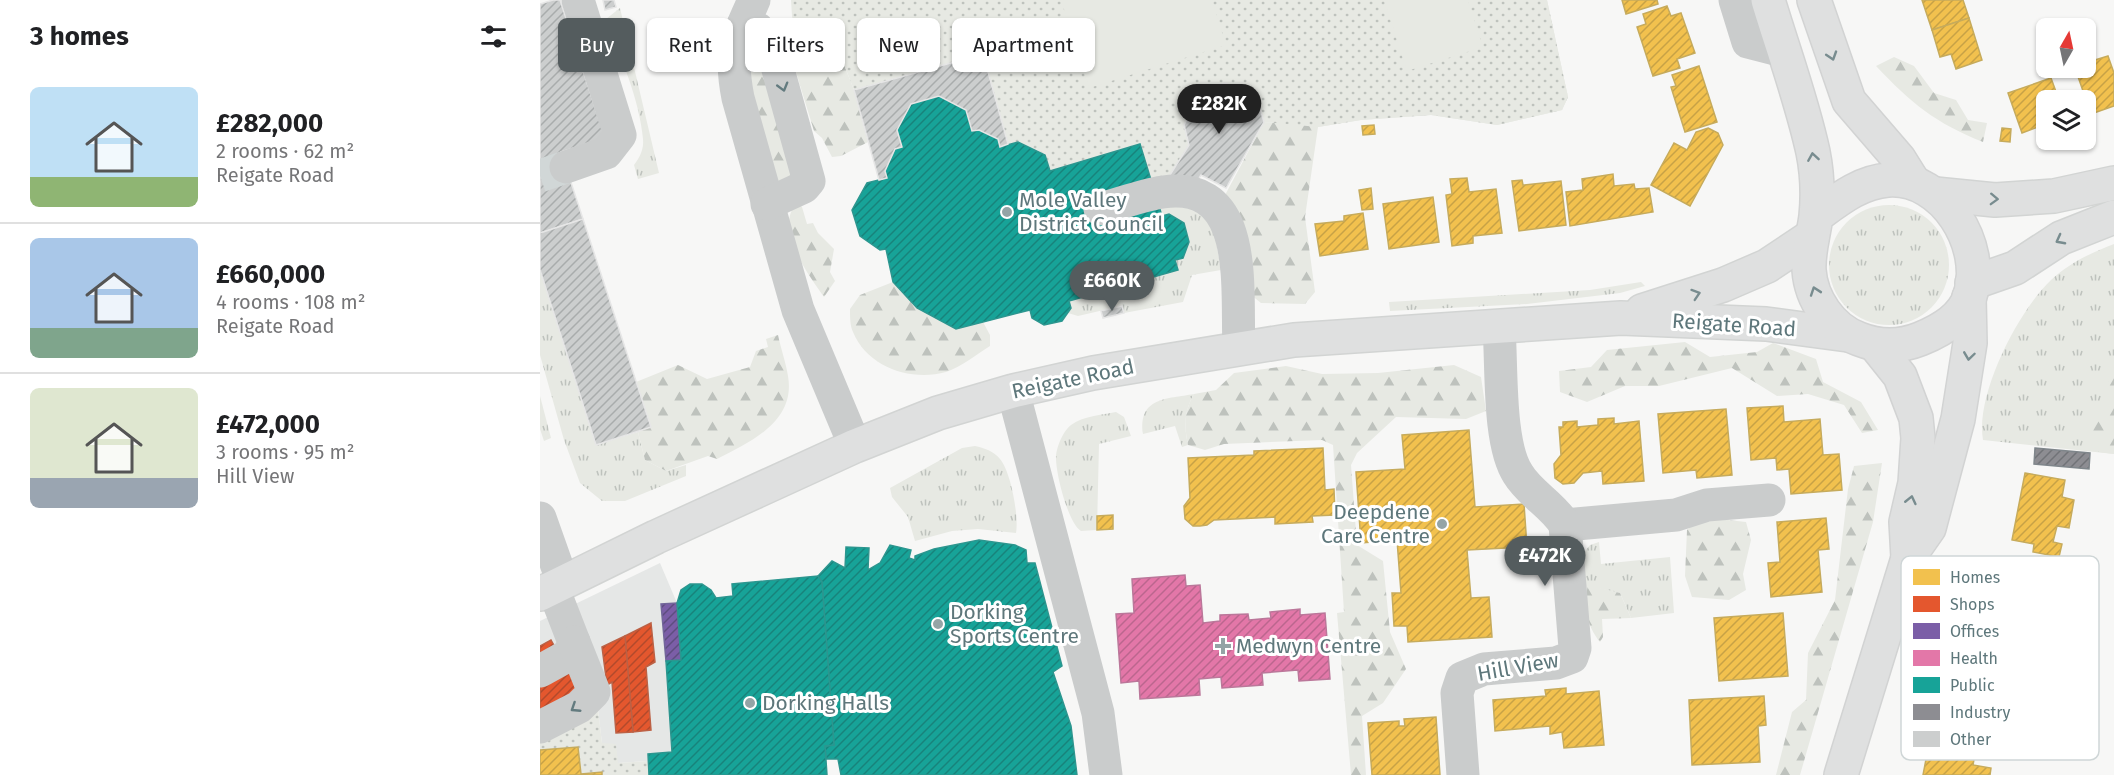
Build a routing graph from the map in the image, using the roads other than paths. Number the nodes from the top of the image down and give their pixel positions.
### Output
1 (578, 0) edge
2 (1735, 0) edge
3 (1768, 0) edge
4 (1814, 0) edge
5 (748, 13) edge
6 (1783, 51) junction
7 (566, 167) tunnel mouth
8 (2114, 183) edge
9 (1925, 188) junction
10 (767, 204) junction
11 (1100, 209) dead end
12 (2114, 217) edge
13 (1814, 226) junction
14 (1971, 290) junction
15 (1621, 318) junction
16 (1499, 328) junction
17 (1862, 340) junction
18 (1239, 347) junction
19 (1013, 391) junction
20 (855, 446) junction
21 (1769, 500) dead end
22 (540, 518) edge
23 (1565, 525) junction
24 (1908, 556) edge
25 (1909, 556) edge
26 (1901, 581) edge
27 (552, 588) edge
28 (574, 642) junction
29 (540, 671) edge
30 (540, 728) edge
31 (1106, 775) edge
32 (1463, 775) edge
33 (1841, 775) edge

1 - 7 street
2 - 6 street
3 - 6 main road
4 -> 9 main road
5 - 10 street
5 -> 10 street
13 -> 6 main road
9 -> 8 main road
9 - 13 main road
9 - 14 main road
10 - 20 street
11 - 18 street
12 -> 14 main road
15 -> 13 main road, Reigate Road
17 -> 13 main road
14 - 17 main road
14 -> 25 main road
15 - 16 main road, Reigate Road
15 - 17 main road, Reigate Road
16 - 18 main road, Reigate Road
16 - 23 street
24 -> 17 main road
18 - 19 main road, Reigate Road
19 - 20 main road, Reigate Road
19 - 31 street
20 - 27 main road, Reigate Road
21 - 23 street
22 - 27 street
23 - 32 street, Hill View
26 - 33 main road
27 - 28 street
28 - 29 street
28 -> 30 street

